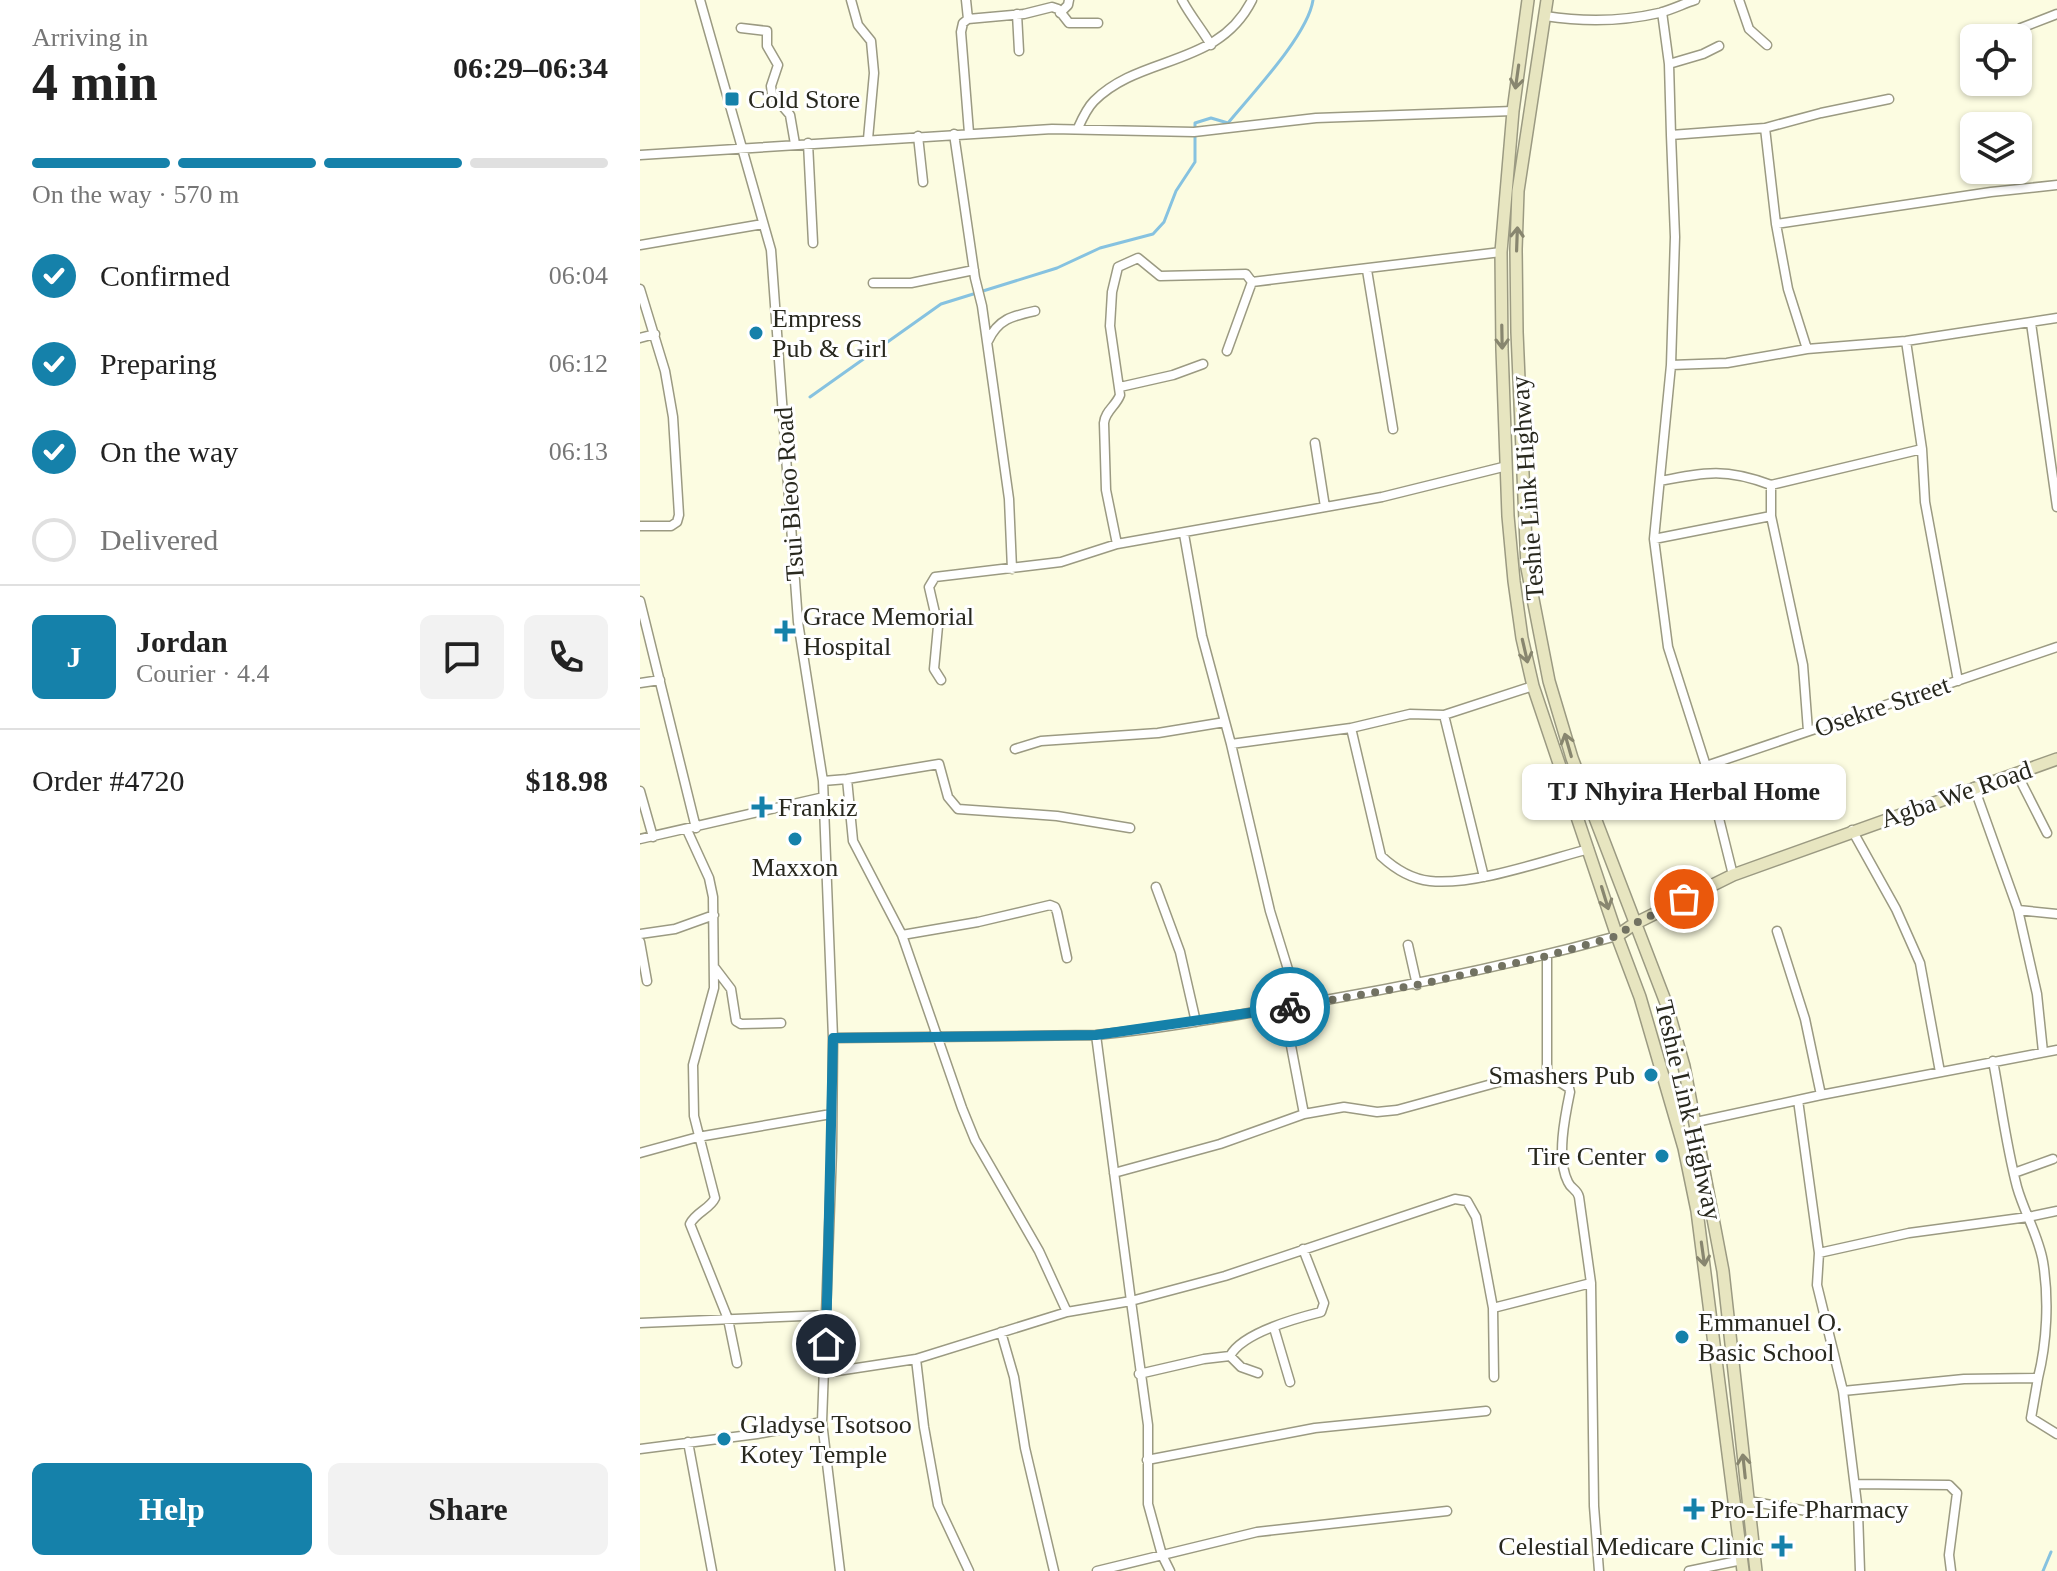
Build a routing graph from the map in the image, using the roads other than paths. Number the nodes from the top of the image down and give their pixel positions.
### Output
1 (700, 0) edge
2 (851, 0) edge
3 (966, 0) edge
4 (1069, 0) edge
5 (1182, 0) edge
6 (1252, 0) edge
7 (1528, 0) edge
8 (1547, 0) edge
9 (1695, 0) edge
10 (1739, 0) edge
11 (1662, 12) junction
12 (1060, 13) junction
13 (1017, 14) junction
14 (2057, 14) edge
15 (1545, 16) junction
16 (968, 19) junction
17 (1098, 23) dead end
18 (2031, 24) edge
19 (741, 28) dead end
20 (1211, 45) junction
21 (1767, 45) dead end
22 (1719, 46) dead end
23 (1019, 51) dead end
24 (1669, 64) junction
25 (1889, 99) dead end
26 (1513, 111) junction
27 (1078, 128) junction
28 (1765, 128) junction
29 (969, 133) junction
30 (954, 134) junction
31 (1671, 135) junction
32 (918, 136) junction
33 (868, 139) junction
34 (808, 143) junction
35 (795, 144) junction
36 (741, 148) junction
37 (640, 155) edge
38 (923, 182) dead end
39 (2057, 185) edge
40 (763, 224) junction
41 (1776, 224) junction
42 (813, 243) dead end
43 (640, 245) edge
44 (1501, 252) junction
45 (1367, 270) junction
46 (974, 274) junction
47 (1252, 282) junction
48 (873, 283) dead end
49 (640, 289) edge
50 (1035, 311) dead end
51 (2057, 318) edge
52 (2031, 323) junction
53 (655, 334) junction
54 (640, 338) edge
55 (1906, 341) junction
56 (988, 343) junction
57 (1807, 349) junction
58 (1227, 351) dead end
59 (1203, 364) dead end
60 (1671, 365) junction
61 (1120, 387) junction
62 (1393, 429) dead end
63 (1315, 443) dead end
64 (1922, 449) junction
65 (1507, 466) junction
66 (1660, 481) junction
67 (1771, 485) junction
68 (1325, 507) junction
69 (2057, 507) edge
70 (1771, 516) junction
71 (640, 526) edge
72 (1184, 534) junction
73 (1654, 539) junction
74 (1117, 544) junction
75 (1012, 569) junction
76 (640, 601) edge
77 (2057, 647) edge
78 (660, 680) junction
79 (941, 680) dead end
80 (1958, 681) junction
81 (640, 683) edge
82 (1533, 686) junction
83 (1444, 715) junction
84 (1225, 722) junction
85 (1351, 728) junction
86 (1808, 731) junction
87 (1231, 744) junction
88 (1015, 749) dead end
89 (2057, 759) edge
90 (1706, 766) junction
91 (2017, 774) junction
92 (847, 779) junction
93 (823, 781) junction
94 (1974, 787) junction
95 (640, 791) edge
96 (824, 797) junction
97 (1130, 828) dead end
98 (691, 829) junction
99 (1852, 830) junction
100 (2047, 833) dead end
101 (653, 837) junction
102 (640, 839) edge
103 (1589, 849) junction
104 (1733, 875) junction
105 (1484, 877) junction
106 (1156, 887) dead end
107 (2018, 910) junction
108 (2057, 914) edge
109 (714, 915) junction
110 (1634, 924) junction
111 (1777, 931) dead end
112 (640, 934) edge
113 (902, 935) junction
114 (1617, 936) junction
115 (640, 942) edge
116 (1408, 945) dead end
117 (1547, 956) junction
118 (1067, 958) dead end
119 (714, 968) junction
120 (647, 981) dead end
121 (1417, 985) junction
122 (1299, 1005) junction
123 (1284, 1009) junction
124 (1196, 1022) junction
125 (781, 1023) dead end
126 (1096, 1035) junction
127 (833, 1038) junction
128 (939, 1038) junction
129 (2057, 1050) edge
130 (2043, 1052) junction
131 (1993, 1061) junction
132 (1940, 1072) junction
133 (1547, 1074) junction
134 (1821, 1095) junction
135 (1798, 1100) junction
136 (831, 1114) junction
137 (1304, 1114) junction
138 (1696, 1122) junction
139 (698, 1137) junction
140 (640, 1153) edge
141 (2053, 1159) dead end
142 (1114, 1173) junction
143 (2014, 1173) junction
144 (2057, 1211) edge
145 (2028, 1217) junction
146 (1303, 1249) junction
147 (1819, 1253) junction
148 (1591, 1283) junction
149 (1131, 1301) junction
150 (1493, 1308) junction
151 (1067, 1312) junction
152 (827, 1315) junction
153 (728, 1319) junction
154 (640, 1323) edge
155 (1274, 1328) junction
156 (1001, 1332) junction
157 (1230, 1356) junction
158 (916, 1359) junction
159 (737, 1363) dead end
160 (824, 1373) junction
161 (1258, 1373) dead end
162 (1139, 1374) junction
163 (1494, 1377) dead end
164 (2038, 1378) junction
165 (1290, 1382) dead end
166 (1843, 1391) junction
167 (1486, 1411) dead end
168 (822, 1422) junction
169 (2057, 1434) edge
170 (688, 1442) junction
171 (640, 1449) edge
172 (1147, 1460) junction
173 (1855, 1484) junction
174 (1748, 1501) junction
175 (1447, 1511) dead end
176 (1858, 1512) junction
177 (1162, 1555) junction
178 (1742, 1566) edge
179 (712, 1571) edge
180 (840, 1571) edge
181 (969, 1571) edge
182 (1054, 1571) edge
183 (1097, 1571) edge
184 (1170, 1571) edge
185 (1599, 1571) edge
186 (1689, 1571) edge
187 (1756, 1571) edge
188 (1860, 1571) edge
189 (1951, 1571) edge

1 - 36 street, Tsui Bleoo Road
2 - 33 street
3 - 16 street
4 - 12 street
5 - 20 street
6 - 20 street
7 -> 26 main road, Teshie Link Highway
8 - 15 main road, Teshie Link Highway
9 - 11 street
10 - 21 street
11 - 15 street
11 - 24 street
12 - 13 street
12 - 17 street
13 - 16 street
13 - 23 street
14 - 18 street
110 -> 15 main road, Teshie Link Highway
16 - 29 street
19 - 35 street
20 - 27 street
22 - 24 street
24 - 31 street
25 - 28 street
26 - 27 street
26 - 44 main road, Teshie Link Highway
27 - 29 street
28 - 31 street
28 - 41 street
29 - 30 street
30 - 32 street
30 - 46 street
31 - 60 street
32 - 33 street
32 - 38 street
33 - 34 street
34 - 35 street
34 - 42 street
35 - 36 street
36 - 37 street
36 - 40 street, Tsui Bleoo Road
39 - 41 street
40 - 43 street
40 - 93 street, Tsui Bleoo Road
41 - 57 street
44 - 45 street
44 -> 65 main road, Teshie Link Highway
45 - 47 street
45 - 62 street
46 - 48 street
46 - 56 street
47 - 58 street
47 - 61 street
49 - 53 street
50 - 56 street
51 - 52 street
52 - 55 street
52 - 69 street
53 - 54 street
53 - 71 street
55 - 57 street
55 - 64 street
56 - 75 street
57 - 60 street
59 - 61 street
60 - 66 street
61 - 74 street
63 - 68 street
64 - 67 street
64 - 80 street
65 - 68 street
65 -> 82 main road, Teshie Link Highway
66 - 67 street
66 - 73 street
67 - 70 street
68 - 72 street
70 - 73 street
70 - 86 street
72 - 74 street
72 - 84 street
73 - 90 street
74 - 75 street
75 - 79 street
76 - 78 street
77 - 80 street, Osekre Street
78 - 81 street
78 - 98 street
80 - 86 street, Osekre Street
82 - 83 street
82 - 103 main road, Teshie Link Highway
83 - 85 street
83 - 105 street
84 - 87 street
84 - 88 street
85 - 87 street
85 - 105 street
86 - 90 street, Osekre Street
87 - 122 street
89 - 91 main road, Agba We Road
90 - 104 street
91 - 94 main road, Agba We Road
91 - 100 street
92 - 93 street
92 - 97 street
92 - 113 street
93 - 96 street, Tsui Bleoo Road
94 - 99 main road, Agba We Road
94 - 107 street
95 - 101 street
96 - 98 street
96 - 127 street, Tsui Bleoo Road
98 - 101 street
98 - 109 street
99 - 104 main road, Agba We Road
99 - 132 street
101 - 102 street
103 - 105 street
103 -> 114 main road, Teshie Link Highway
104 - 110 main road, Agba We Road
106 - 124 street
107 - 108 street
107 - 130 street
109 - 112 street
109 - 119 street
110 - 114 main road, Agba We Road
110 - 138 main road, Teshie Link Highway
111 - 134 street
113 - 118 street
113 - 128 street
114 - 117 street
114 -> 178 main road, Teshie Link Highway
115 - 120 street
116 - 121 street
117 - 121 street
117 - 133 street
119 - 125 street
119 - 139 street
121 - 122 street
122 - 123 street
123 - 124 street
123 - 137 street
124 - 126 street
126 - 128 street
126 - 142 street
127 - 128 street
127 - 136 street, Tsui Bleoo Road
128 - 151 street
129 - 130 street
130 - 131 street
131 - 132 street
131 - 143 street
132 - 134 street
133 - 137 street
133 - 148 street
134 - 135 street
135 - 138 street
135 - 147 street
136 - 139 street
136 - 152 street, Tsui Bleoo Road
137 - 142 street
174 -> 138 main road, Teshie Link Highway
139 - 140 street
139 - 153 street
141 - 143 street
142 - 149 street
143 - 145 street
144 - 145 street
145 - 147 street
145 - 164 street
146 - 149 street
146 - 150 street
146 - 155 street
147 - 166 street
148 - 150 street
148 - 185 street
149 - 151 street
149 - 162 street
150 - 163 street
151 - 156 street
152 - 153 street
152 - 160 street, Tsui Bleoo Road
153 - 154 street
153 - 159 street
155 - 157 street
155 - 165 street
156 - 158 street
156 - 182 street
157 - 161 street
157 - 162 street
158 - 160 street
158 - 181 street
160 - 168 street, Tsui Bleoo Road
162 - 172 street
164 - 166 street
164 - 169 street
166 - 173 street
167 - 172 street
168 - 170 street
168 - 180 street, Tsui Bleoo Road
170 - 171 street
170 - 179 street
172 - 177 street
173 - 176 street
173 - 189 street
174 - 176 street
174 - 187 main road, Teshie Link Highway
175 - 177 street
176 - 188 street
177 - 183 street
177 - 184 street
178 - 186 street

